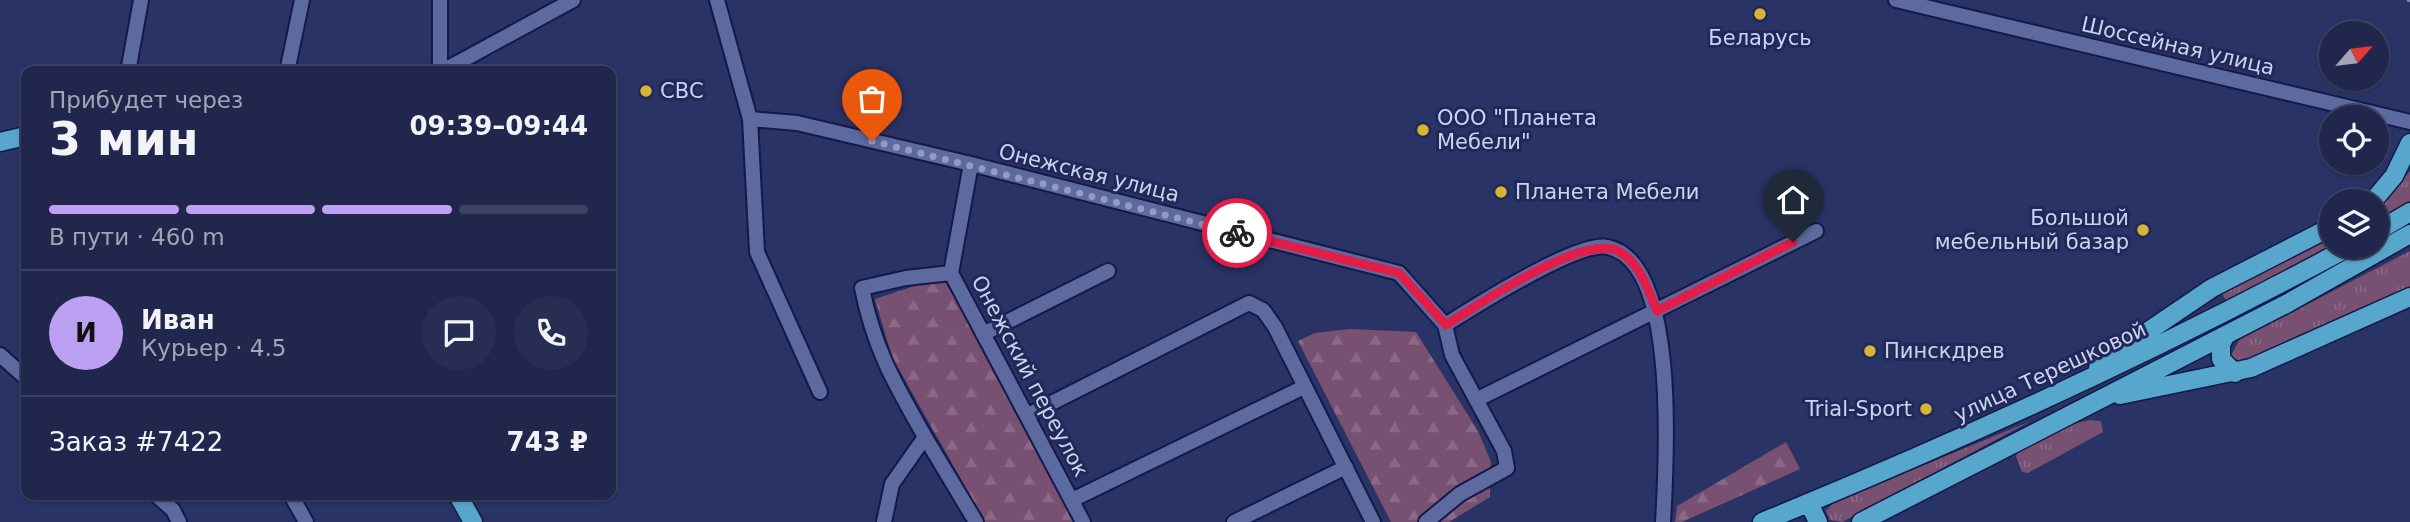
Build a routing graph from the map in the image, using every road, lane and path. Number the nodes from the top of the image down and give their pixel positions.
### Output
1 (141, 0) edge
2 (302, 0) edge
3 (440, 0) edge
4 (573, 0) edge
5 (717, 0) edge
6 (1896, 0) edge
7 (129, 66) edge
8 (288, 66) edge
9 (441, 66) edge
10 (452, 66) edge
11 (750, 119) junction
12 (2410, 122) edge
13 (21, 137) edge
14 (0, 142) edge
15 (2410, 143) edge
16 (971, 164) junction
17 (2384, 189) edge
18 (2410, 212) edge
19 (2389, 224) edge
20 (1816, 231) dead end
21 (2319, 234) edge
22 (2410, 234) edge
23 (2326, 259) edge
24 (1108, 271) dead end
25 (951, 272) junction
26 (2212, 288) junction
27 (2410, 297) edge
28 (1657, 311) junction
29 (2219, 314) junction
30 (1446, 325) junction
31 (983, 334) junction
32 (2226, 335) junction
33 (0, 355) edge
34 (2235, 373) junction
35 (21, 374) edge
36 (2087, 380) junction
37 (1304, 387) junction
38 (820, 392) dead end
39 (2058, 393) junction
40 (1476, 400) junction
41 (2098, 400) junction
42 (1028, 415) junction
43 (2068, 415) junction
44 (925, 437) junction
45 (1346, 467) junction
46 (162, 500) edge
47 (294, 500) edge
48 (461, 500) edge
49 (1072, 500) junction
50 (1809, 503) junction
51 (179, 522) edge
52 (306, 522) edge
53 (473, 522) edge
54 (884, 522) edge
55 (976, 522) edge
56 (1083, 522) edge
57 (1234, 522) edge
58 (1373, 522) edge
59 (1426, 522) edge
60 (1663, 522) edge
61 (1762, 522) edge
62 (1818, 522) edge
63 (1861, 522) edge

1 - 7 street
2 - 8 street
3 - 9 street
4 - 10 street
5 - 11 street
6 - 12 street, Шоссейная улица
11 - 16 street, Онежская улица
11 - 38 street
13 - 14 main road
15 - 17 main road
16 - 25 street, Онежский переулок
16 - 30 street, Онежская улица
18 - 19 main road
20 - 28 street
21 - 26 main road
22 - 32 main road, улица Терешковой
23 - 29 main road, улица Терешковой
24 - 31 street
25 - 31 street, Онежский переулок
25 - 44 street
26 - 29 main road
26 - 36 main road
27 - 34 main road
28 - 30 street
28 - 40 street
28 - 60 street
29 - 36 main road, улица Терешковой
30 - 40 street, Онежская улица
31 - 42 street, Онежский переулок
32 - 34 main road
32 - 41 main road, улица Терешковой
33 - 35 street
34 - 41 main road
36 - 39 main road, улица Терешковой
37 - 42 street
37 - 45 street
37 - 49 street
39 - 43 main road
39 - 50 main road, улица Терешковой
40 - 59 street, Онежская улица
41 - 43 main road, улица Терешковой
42 - 49 street, Онежский переулок
43 - 63 main road, улица Терешковой
44 - 54 street
44 - 55 street
45 - 57 street
45 - 58 street
46 - 51 street
47 - 52 street
48 - 53 main road
49 - 56 street, Онежский переулок
50 - 61 main road, улица Терешковой
50 - 62 main road

